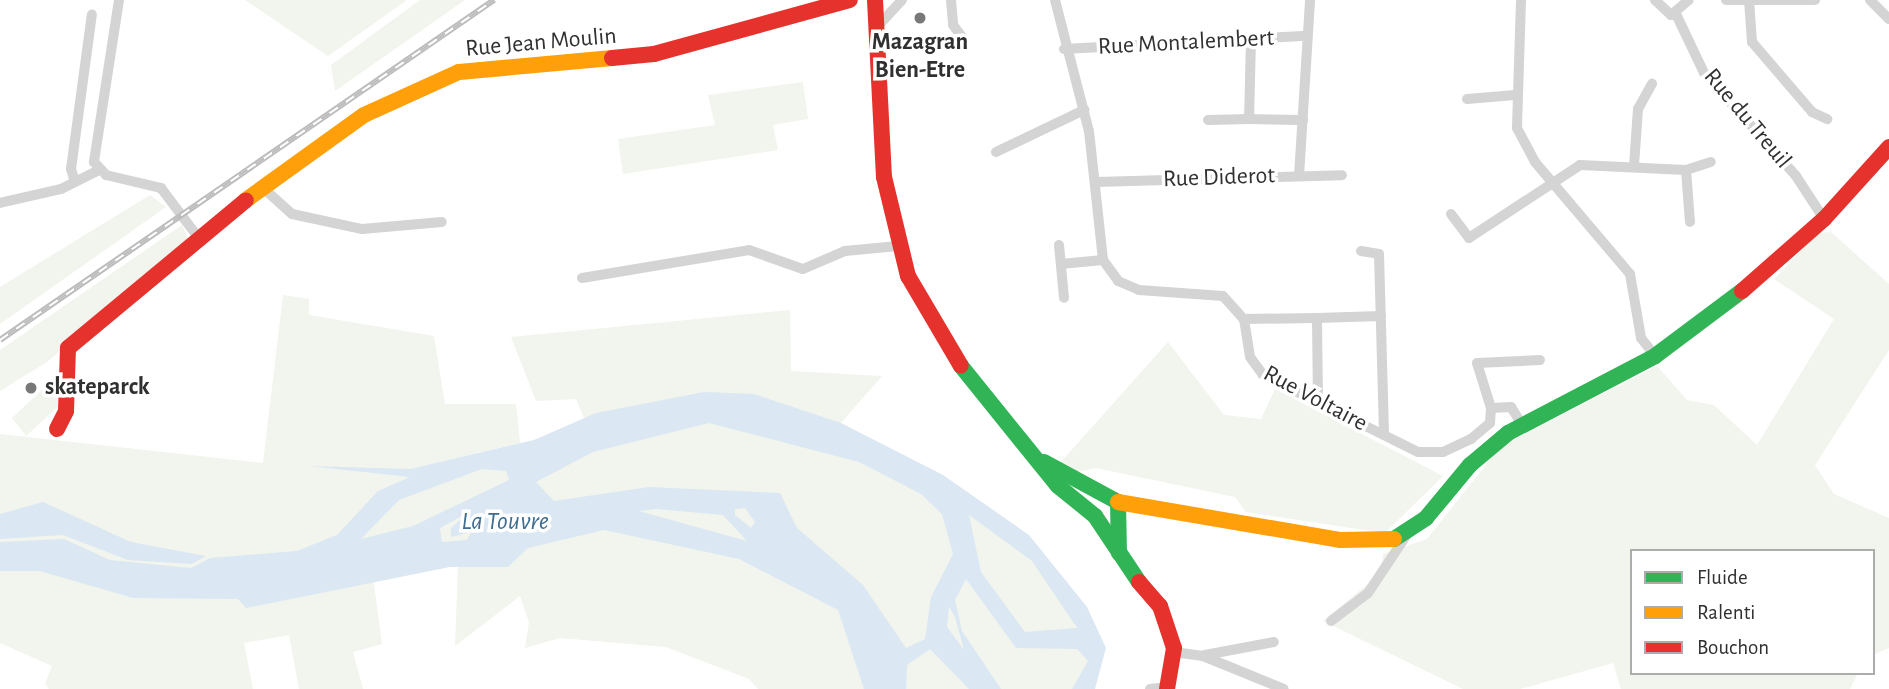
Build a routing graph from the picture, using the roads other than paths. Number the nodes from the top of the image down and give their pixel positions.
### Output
1 (119, 0) edge
2 (850, 0) edge
3 (875, 0) edge
4 (902, 0) edge
5 (951, 0) edge
6 (1055, 0) edge
7 (1310, 0) edge
8 (1521, 0) edge
9 (1689, 0) edge
10 (1727, 0) edge
11 (1749, 0) edge
12 (1815, 0) edge
13 (1870, 0) edge
14 (1654, 1) edge
15 (92, 14) dead end
16 (1676, 14) junction
17 (1889, 19) edge
18 (876, 28) junction
19 (1307, 36) junction
20 (1251, 40) junction
21 (965, 41) dead end
22 (1064, 49) junction
23 (1652, 84) dead end
24 (1515, 95) junction
25 (1468, 99) dead end
26 (1084, 110) junction
27 (1249, 119) junction
28 (1827, 119) dead end
29 (1208, 120) dead end
30 (1303, 120) junction
31 (1889, 147) edge
32 (996, 152) dead end
33 (1711, 162) dead end
34 (1634, 166) junction
35 (99, 170) junction
36 (1686, 170) junction
37 (1342, 175) dead end
38 (1299, 176) junction
39 (75, 181) junction
40 (1096, 181) junction
41 (1552, 181) junction
42 (262, 187) junction
43 (0, 203) edge
44 (1451, 214) dead end
45 (1824, 219) junction
46 (442, 222) dead end
47 (1690, 222) dead end
48 (201, 241) junction
49 (1059, 245) dead end
50 (898, 247) junction
51 (1361, 251) dead end
52 (1103, 260) junction
53 (1061, 264) junction
54 (582, 278) dead end
55 (1064, 298) dead end
56 (1381, 316) junction
57 (1317, 318) junction
58 (1244, 319) junction
59 (1655, 356) junction
60 (1540, 360) dead end
61 (1318, 402) junction
62 (1491, 408) junction
63 (1523, 426) junction
64 (58, 429) dead end
65 (1384, 435) junction
66 (1038, 459) junction
67 (1112, 515) junction
68 (1409, 530) junction
69 (1331, 621) dead end
70 (1274, 642) dead end
71 (1174, 652) junction
72 (1203, 656) junction
73 (1167, 688) edge
74 (1150, 689) edge
75 (1284, 689) edge

1 - 35 street
2 - 42 street, Rue Jean Moulin
3 - 18 street
4 - 18 street
5 - 21 street
6 - 22 street
7 - 19 street
8 - 24 street
9 - 16 street
10 - 11 street
11 - 12 street
11 - 28 street
13 - 17 street
14 - 16 street
15 - 39 street
16 - 45 street, Rue du Treuil
18 - 50 street
19 - 20 street, Rue Montalembert
19 - 30 street
20 - 22 street, Rue Montalembert
20 - 27 street
22 - 26 street
23 - 34 street
24 - 25 street
24 - 41 street
26 - 32 street
26 - 40 street
27 - 29 street
27 - 30 street
30 - 38 street
31 - 45 street
33 - 36 street
34 - 36 street
34 - 41 street
35 - 39 street
35 - 48 street
36 - 47 street
37 - 38 street, Rue Diderot
38 - 40 street, Rue Diderot
39 - 43 street
40 - 52 street
41 - 44 street
41 - 59 street
42 - 46 street
42 - 48 street, Rue Jean Moulin
45 - 59 street
48 - 64 street, Rue Jean Moulin
49 - 53 street
50 - 54 street
50 - 66 street
51 - 56 street
52 - 53 street
52 - 58 street
53 - 55 street
56 - 57 street
56 - 65 street
57 - 58 street
57 - 61 street
58 - 61 street, Rue Voltaire
59 - 63 street
60 - 62 street
61 - 65 street, Rue Voltaire
62 - 63 street
62 - 65 street, Rue Voltaire
63 - 68 street
66 - 67 street
66 - 67 street
67 - 68 street
67 - 71 street
68 - 69 street
70 - 72 street
71 - 72 street
71 - 73 street
72 - 75 street
73 - 74 street

